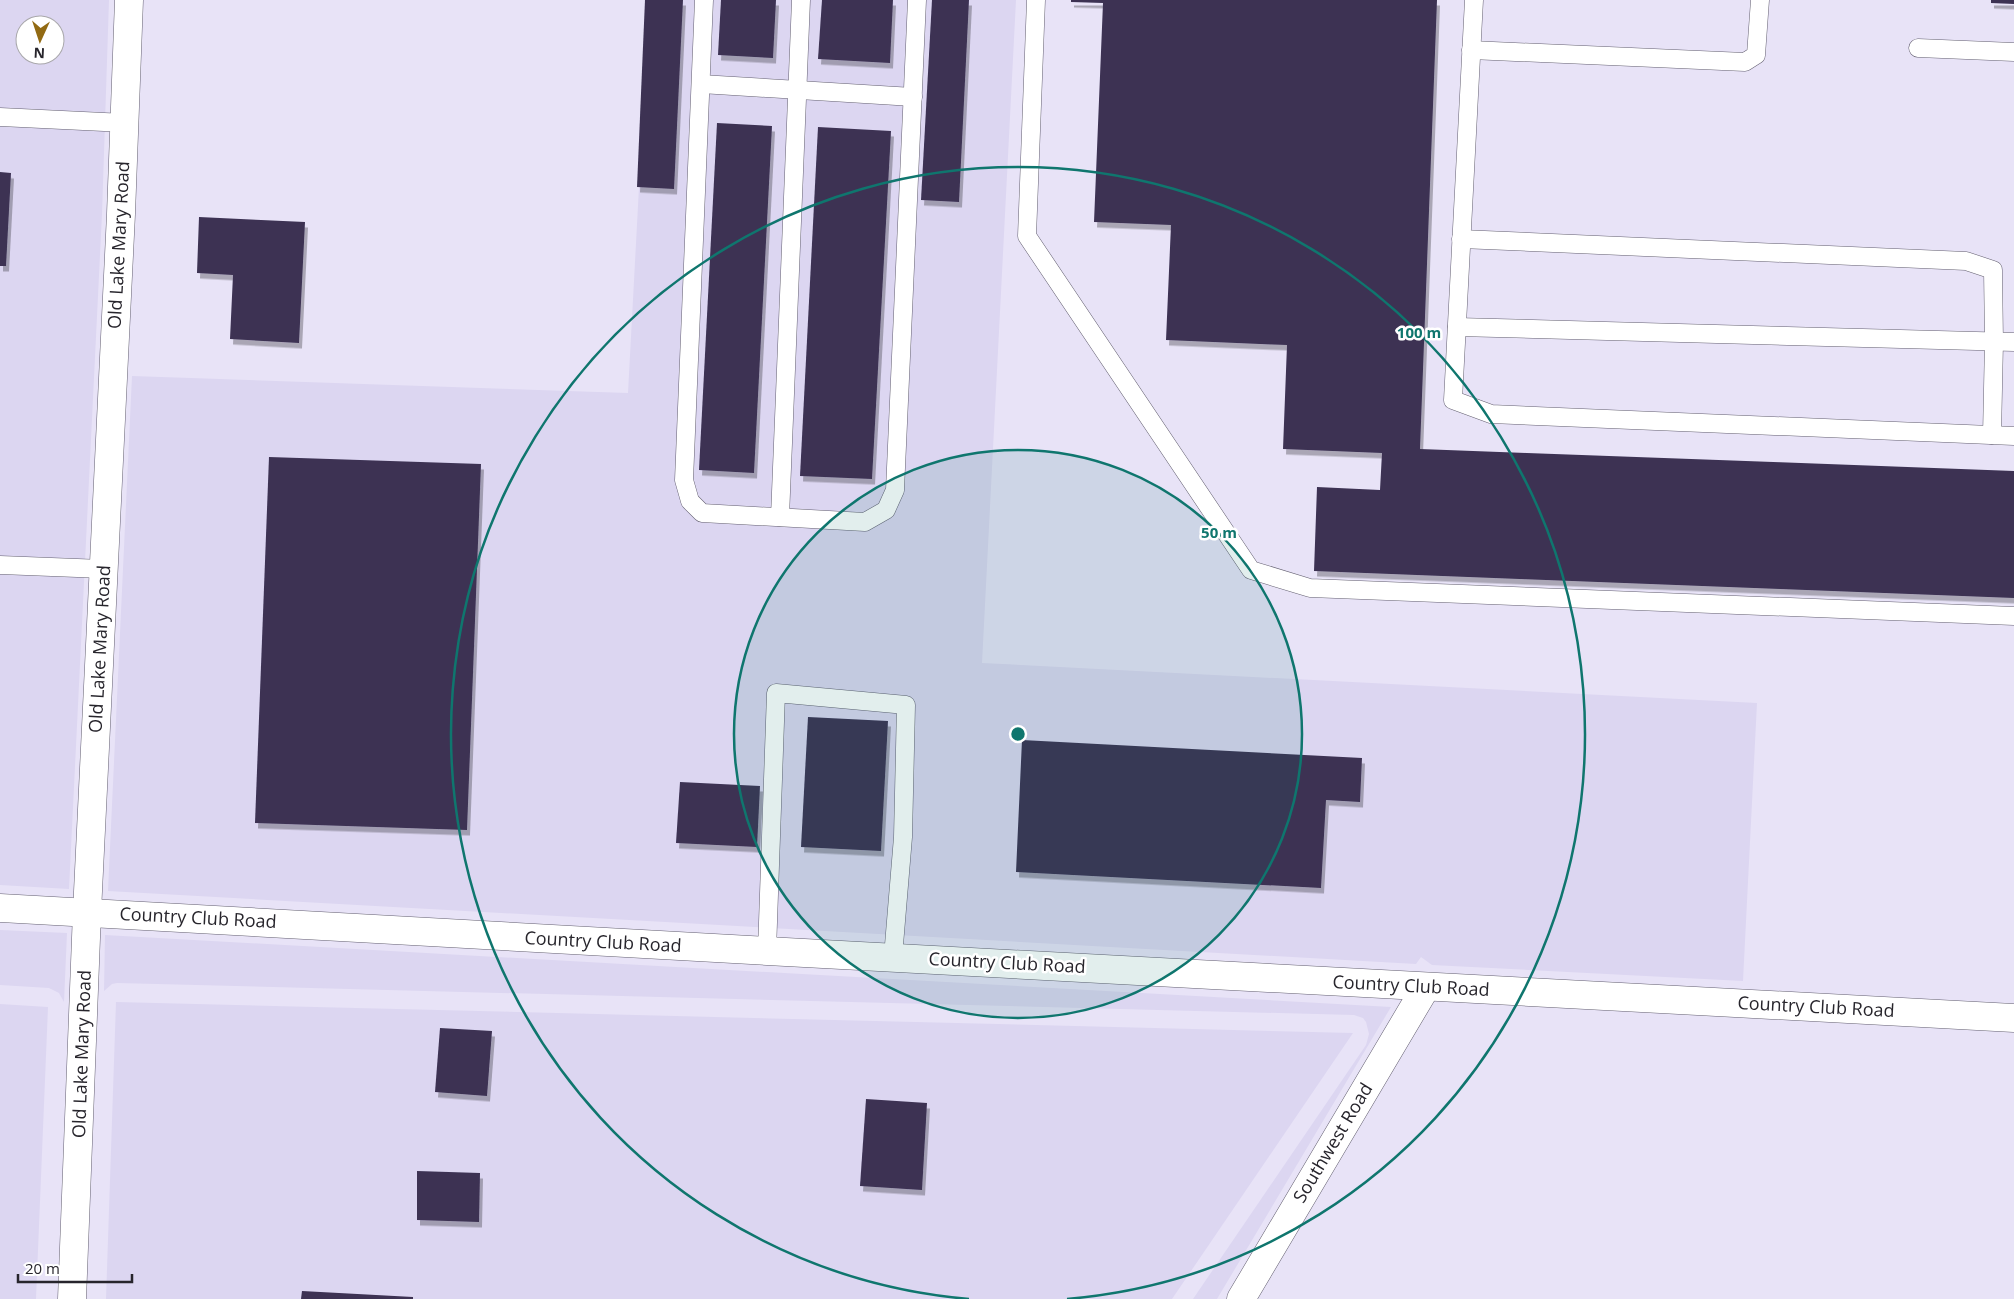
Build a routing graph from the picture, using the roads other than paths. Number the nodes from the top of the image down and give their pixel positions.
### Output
1 (129, 0) edge
2 (704, 0) edge
3 (800, 0) edge
4 (917, 0) edge
5 (1036, 0) edge
6 (1474, 0) edge
7 (1760, 0) edge
8 (1918, 48) dead end
9 (1471, 50) junction
10 (2014, 52) edge
11 (701, 84) junction
12 (797, 89) junction
13 (913, 97) junction
14 (0, 117) edge
15 (125, 123) junction
16 (1461, 240) junction
17 (1457, 327) junction
18 (1994, 342) junction
19 (2014, 342) edge
20 (1992, 435) junction
21 (2014, 436) edge
22 (780, 517) junction
23 (0, 565) edge
24 (104, 569) junction
25 (2014, 616) edge
26 (0, 908) edge
27 (87, 912) junction
28 (767, 951) junction
29 (893, 957) junction
30 (1426, 987) junction
31 (2014, 1018) edge
32 (72, 1299) edge
33 (1241, 1299) edge

1 - 15 street, Old Lake Mary Road
2 - 11 lane
3 - 12 lane
4 - 13 lane
5 - 25 lane
6 - 9 lane
7 - 9 lane
8 - 10 lane
9 - 16 lane
11 - 12 lane
11 - 22 lane
12 - 13 lane
12 - 22 lane
13 - 22 lane
14 - 15 lane
15 - 24 street, Old Lake Mary Road
16 - 17 lane
16 - 18 lane
17 - 18 lane
17 - 20 lane
18 - 19 lane
18 - 20 lane
20 - 21 lane
23 - 24 lane
24 - 27 street, Old Lake Mary Road
26 - 27 street, Country Club Road
27 - 28 street, Country Club Road
27 - 32 street, Old Lake Mary Road
28 - 29 street, Country Club Road
28 - 29 lane
29 - 30 street, Country Club Road
30 - 31 street, Country Club Road
30 - 33 street, Southwest Road

